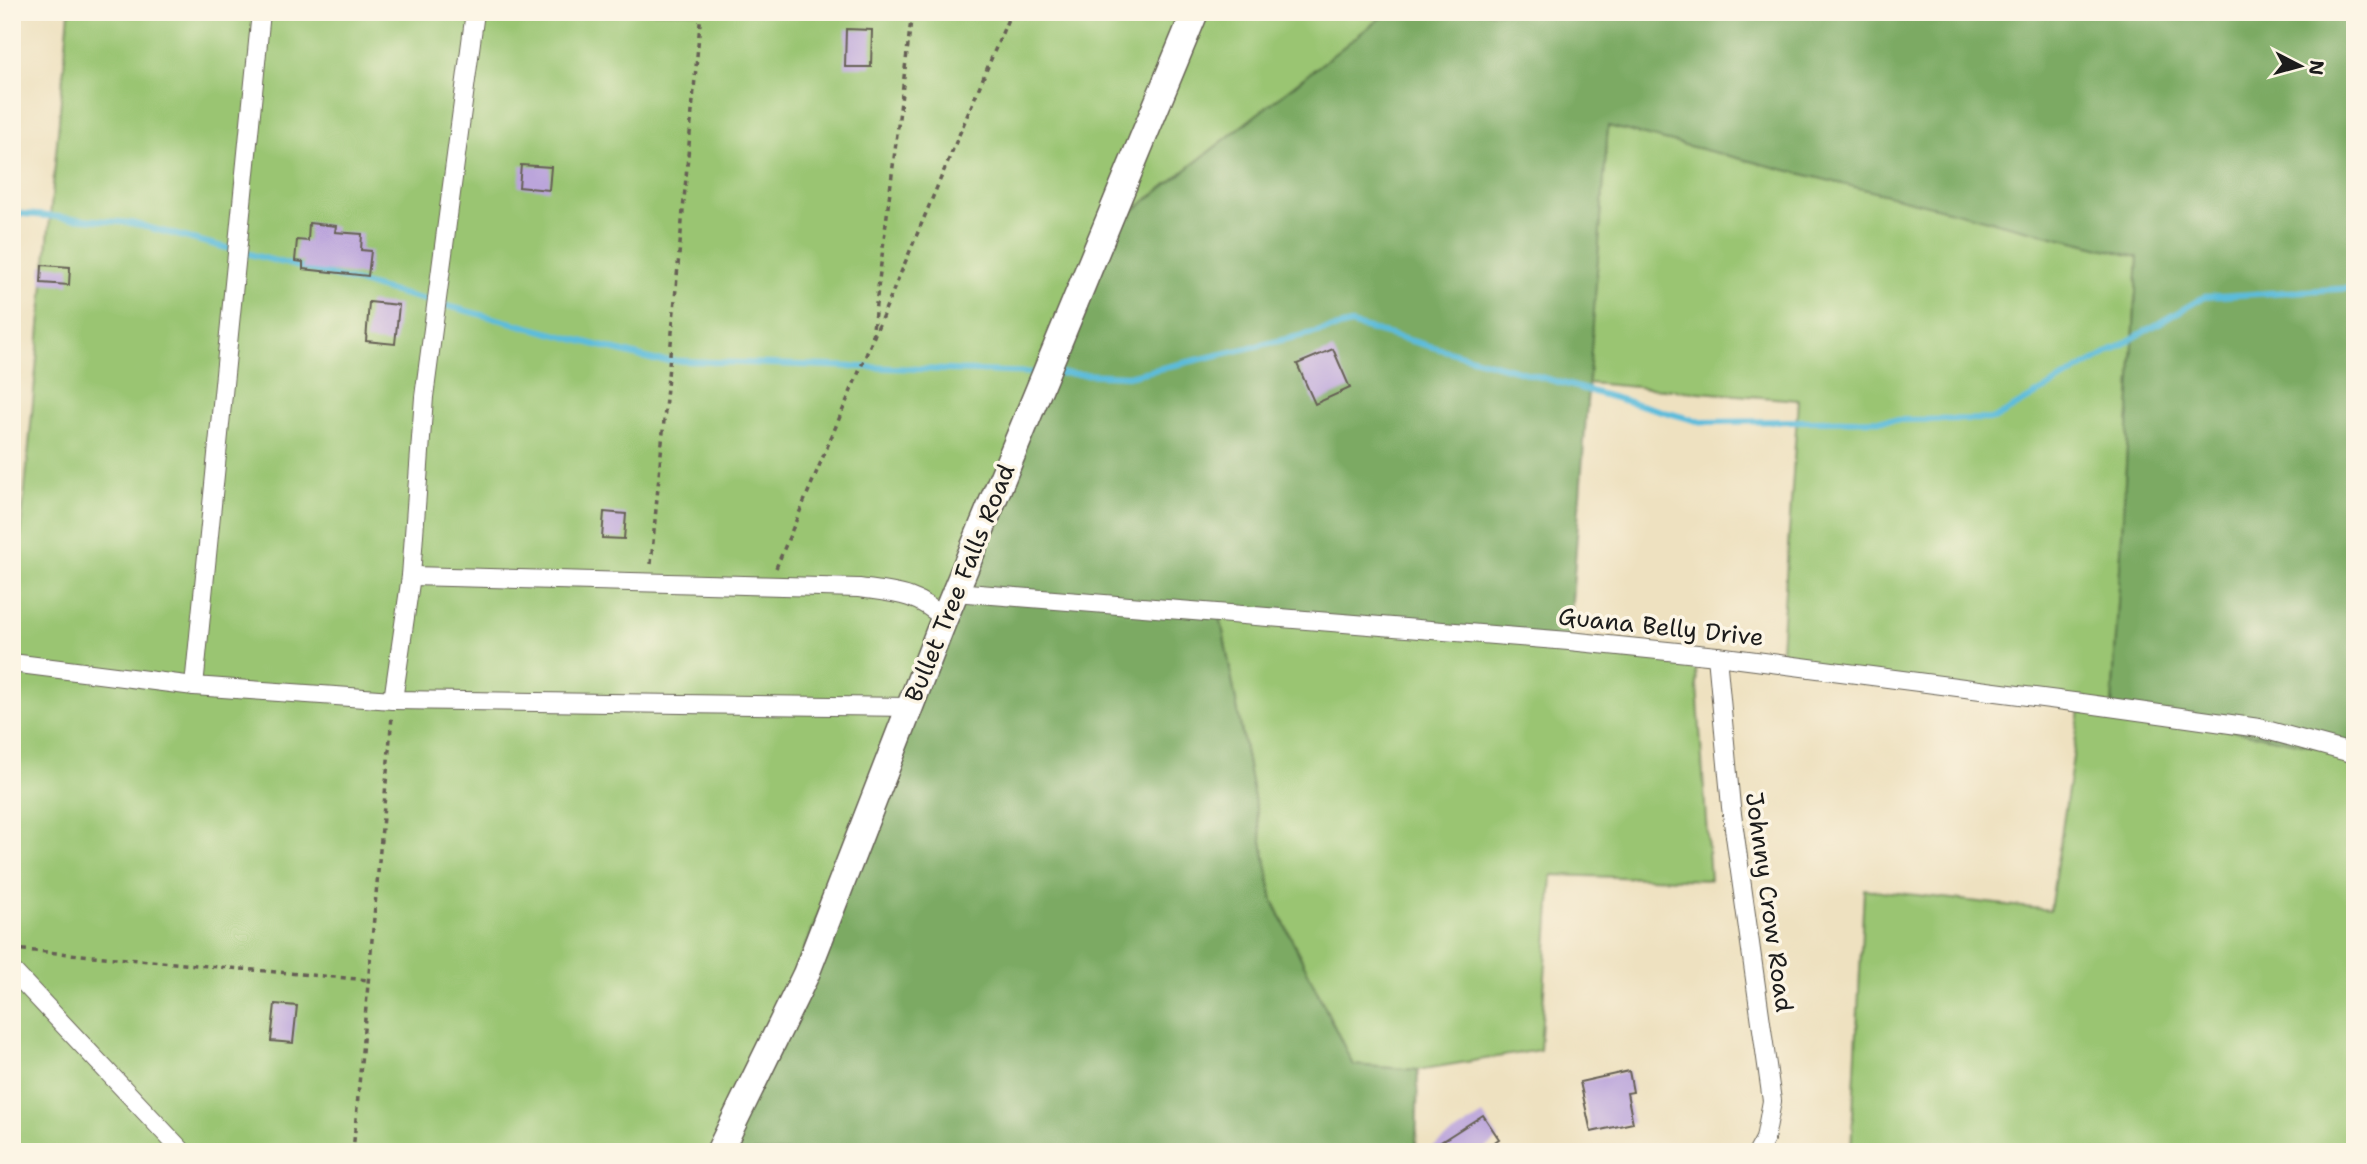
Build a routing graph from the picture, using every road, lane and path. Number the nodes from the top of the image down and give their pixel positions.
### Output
1 (261, 12) edge
2 (475, 12) edge
3 (701, 12) edge
4 (912, 12) edge
5 (1011, 12) edge
6 (1195, 12) edge
7 (871, 343) junction
8 (411, 576) junction
9 (649, 583) junction
10 (768, 587) junction
11 (955, 592) junction
12 (944, 619) junction
13 (1717, 656) junction
14 (12, 663) edge
15 (194, 686) junction
16 (393, 700) junction
17 (910, 707) junction
18 (2355, 754) edge
19 (12, 949) edge
20 (12, 970) edge
21 (369, 980) junction
22 (183, 1152) edge
23 (353, 1152) edge
24 (719, 1152) edge
25 (1758, 1152) edge

1 - 15 street
2 - 8 street
3 - 9 path
4 - 7 path
5 - 7 path
6 - 11 main road, Bullet Tree Falls Road
7 - 10 path
8 - 9 street
8 - 16 street
9 - 10 street
10 - 12 street
11 - 12 main road, Bullet Tree Falls Road
11 - 13 street, Guana Belly Drive
12 - 17 main road, Bullet Tree Falls Road
13 - 18 street, Guana Belly Drive
13 - 25 street, Johnny Crow Road
14 - 15 street
15 - 16 street
16 - 17 street
16 - 21 path
17 - 24 main road, Bullet Tree Falls Road
19 - 21 path
20 - 22 street
21 - 23 path

